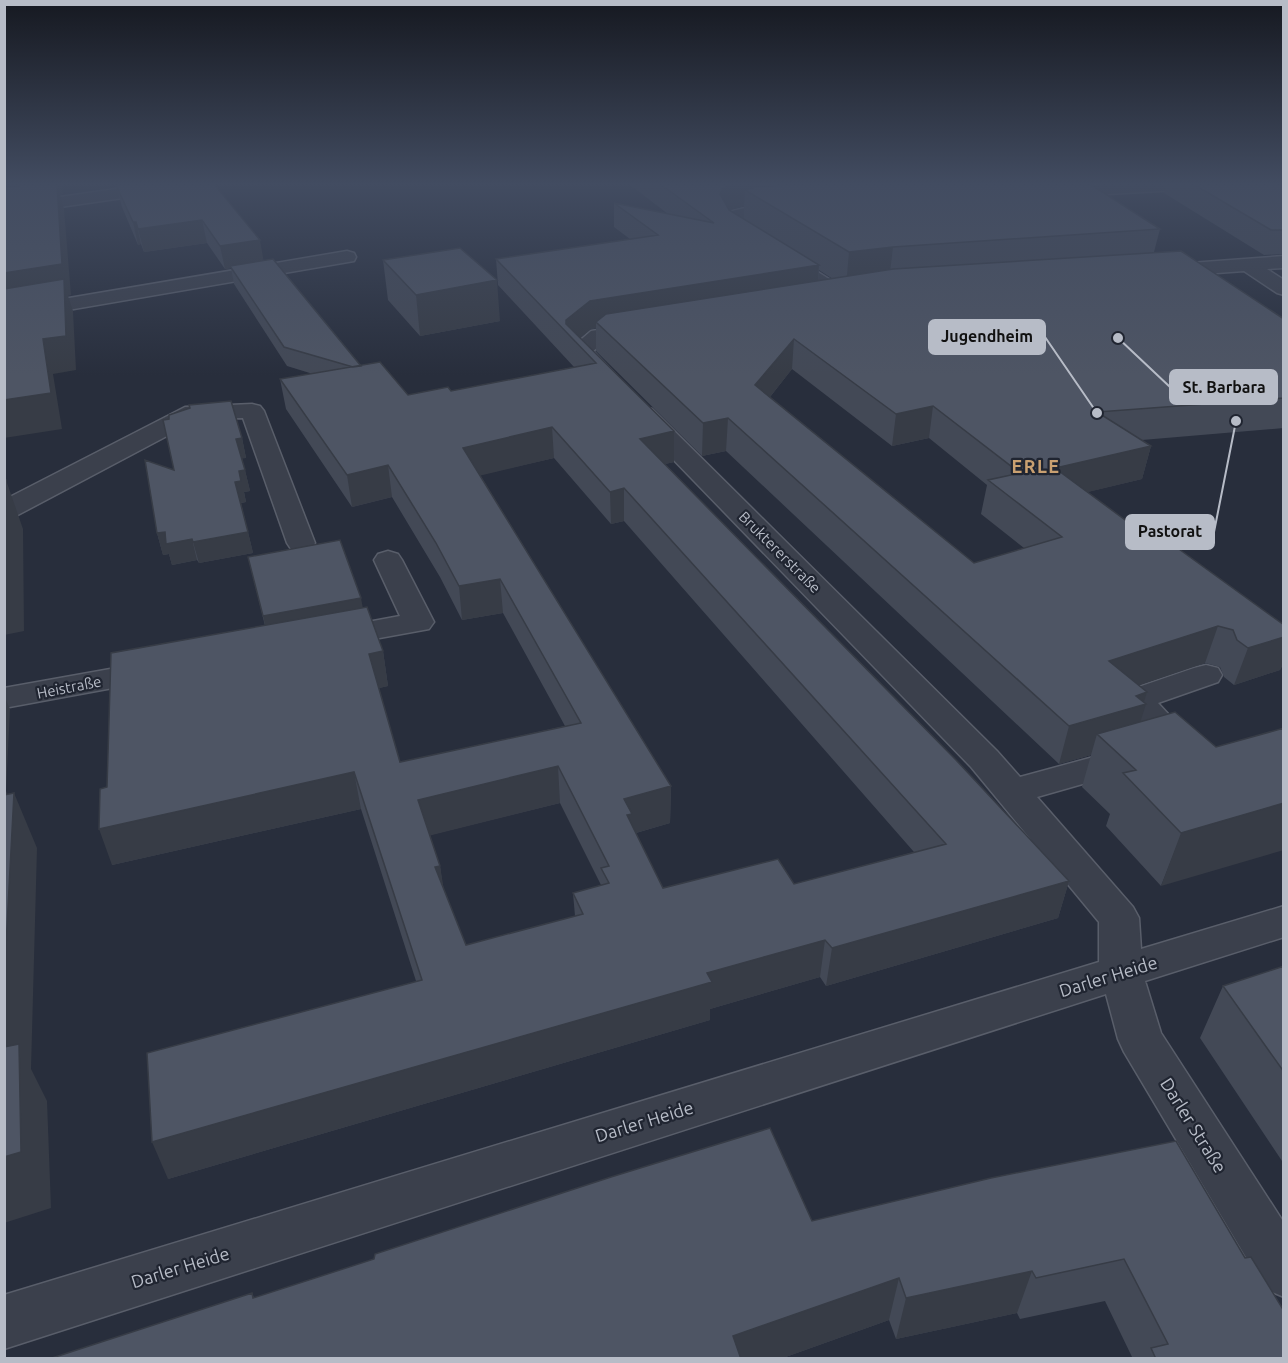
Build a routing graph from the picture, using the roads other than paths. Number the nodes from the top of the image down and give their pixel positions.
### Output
1 (770, 248) edge
2 (347, 257) dead end
3 (1284, 262) edge
4 (1248, 265) junction
5 (1140, 272) edge
6 (1284, 289) edge
7 (807, 300) edge
8 (4, 315) edge
9 (668, 324) edge
10 (4, 511) edge
11 (301, 543) dead end
12 (388, 560) dead end
13 (300, 644) edge
14 (183, 666) edge
15 (1206, 675) dead end
16 (7, 699) dead end
17 (1012, 792) junction
18 (1284, 921) edge
19 (1121, 972) junction
20 (1284, 1271) edge
21 (4, 1322) edge

1 - 7 street
2 - 8 street
3 - 4 street
4 - 5 street
4 - 6 street
9 - 17 street, Bruktererstraße
10 - 11 street
12 - 13 street
14 - 16 street, Heistraße
15 - 17 street
17 - 19 street, Bruktererstraße
18 - 19 street, Darler Heide
19 - 20 street, Darler Straße
19 - 21 street, Darler Heide

